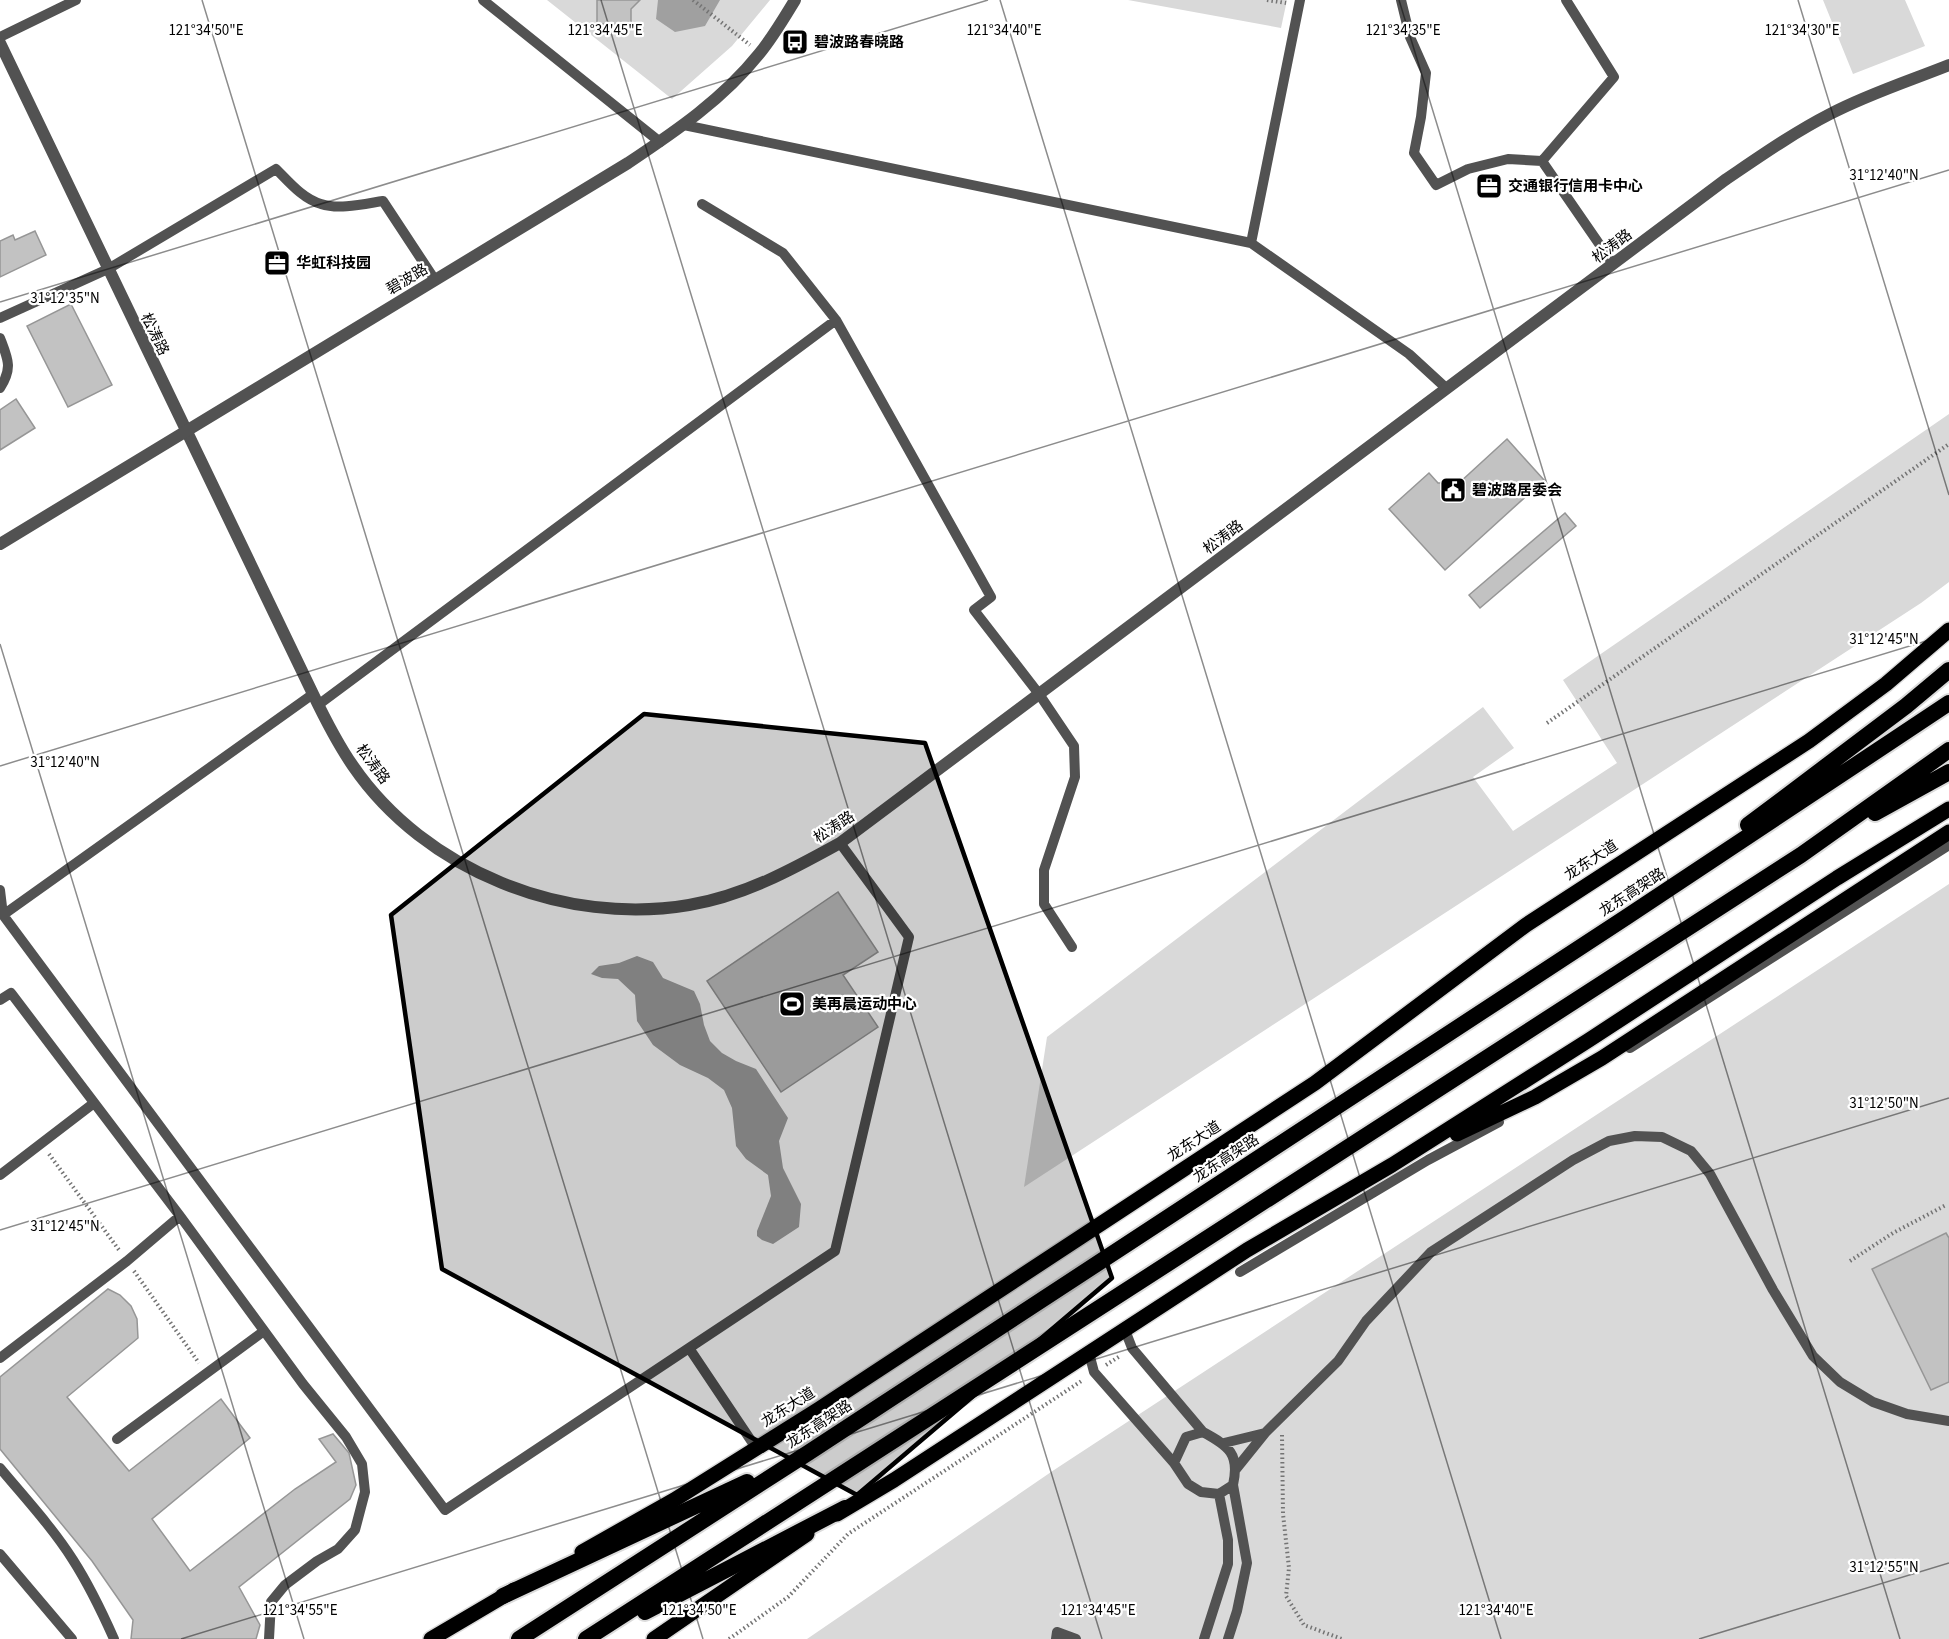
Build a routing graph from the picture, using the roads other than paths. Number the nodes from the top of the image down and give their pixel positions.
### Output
1 (76, 0) edge
2 (483, 0) edge
3 (795, 0) edge
4 (1300, 0) edge
5 (1401, 0) edge
6 (1566, 0) edge
7 (0, 37) edge
8 (0, 43) edge
9 (1949, 65) edge
10 (684, 125) junction
11 (660, 142) junction
12 (1542, 161) junction
13 (702, 204) dead end
14 (1251, 243) junction
15 (1613, 264) junction
16 (108, 269) junction
17 (435, 280) junction
18 (0, 318) edge
19 (836, 320) junction
20 (0, 338) edge
21 (0, 388) edge
22 (1446, 388) junction
23 (185, 430) junction
24 (0, 544) edge
25 (1949, 630) edge
26 (1949, 670) edge
27 (1040, 693) junction
28 (315, 700) junction
29 (1949, 703) edge
30 (1949, 750) edge
31 (1949, 772) edge
32 (1949, 809) edge
33 (1949, 831) edge
34 (840, 843) junction
35 (1949, 845) edge
36 (1801, 855) junction
37 (0, 890) edge
38 (3, 915) junction
39 (1625, 918) junction
40 (1072, 947) dead end
41 (0, 1000) edge
42 (94, 1103) junction
43 (1392, 1166) junction
44 (0, 1175) edge
45 (180, 1216) junction
46 (1240, 1272) dead end
47 (1125, 1330) junction
48 (264, 1331) junction
49 (689, 1348) junction
50 (1089, 1353) junction
51 (0, 1359) edge
52 (1949, 1420) edge
53 (1203, 1432) junction
54 (1265, 1433) junction
55 (117, 1439) dead end
56 (1224, 1443) junction
57 (756, 1448) junction
58 (808, 1453) junction
59 (1174, 1463) junction
60 (0, 1468) edge
61 (1236, 1469) junction
62 (1233, 1485) junction
63 (1219, 1494) junction
64 (845, 1508) junction
65 (0, 1554) edge
66 (504, 1596) junction
67 (72, 1639) edge
68 (114, 1639) edge
69 (269, 1639) edge
70 (431, 1639) edge
71 (519, 1639) edge
72 (586, 1639) edge
73 (594, 1639) edge
74 (654, 1639) edge
75 (1056, 1639) edge
76 (1076, 1639) edge
77 (1204, 1639) edge
78 (1228, 1639) edge

1 - 7 lane
2 - 11 lane
3 - 10 street, 碧波路
4 - 14 lane
5 - 12 lane
6 - 12 lane
8 - 16 street, 松涛路
9 - 15 street, 松涛路
10 - 11 street, 碧波路
10 - 14 lane
11 - 17 street, 碧波路
12 - 15 lane
13 - 19 lane
14 - 22 lane
15 - 22 street, 松涛路
16 - 17 lane
16 - 18 lane
16 - 23 street, 松涛路
17 - 23 street, 碧波路
19 - 27 lane
19 - 28 lane
20 - 21 lane
22 - 27 street, 松涛路
23 - 24 street, 碧波路
23 - 28 street, 松涛路
25 - 57 main road, 龙东大道
26 - 39 highway
27 - 34 street, 松涛路
27 - 40 lane
28 - 34 street, 松涛路
28 - 38 lane
29 - 39 highway, 龙东高架路
30 - 36 highway
31 - 36 highway
32 - 43 main road
33 - 43 main road
34 - 49 lane
35 - 46 lane
36 - 72 highway
37 - 38 lane
38 - 49 lane
39 - 58 highway, 龙东高架路
41 - 42 lane
42 - 44 lane
42 - 45 lane
43 - 47 main road
45 - 48 lane
45 - 51 lane
47 - 50 main road
47 - 53 lane
48 - 55 lane
48 - 69 lane
49 - 57 lane
50 - 59 lane
50 - 64 main road
52 - 54 lane
53 - 56 lane
53 - 59 lane
54 - 56 lane
54 - 61 lane
56 - 61 lane
57 - 66 main road, 龙东大道
58 - 66 highway
58 - 71 highway, 龙东高架路
59 - 63 lane
60 - 68 lane
61 - 62 lane
62 - 63 lane
62 - 78 lane
63 - 77 lane
64 - 73 highway
64 - 74 main road
65 - 67 lane
66 - 70 main road, 龙东大道
75 - 76 lane

